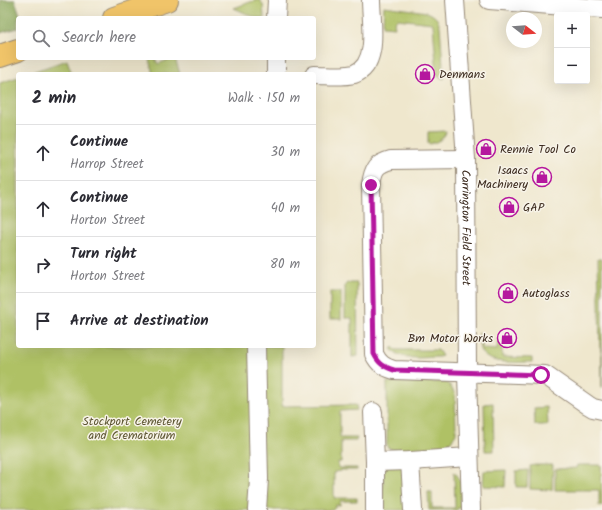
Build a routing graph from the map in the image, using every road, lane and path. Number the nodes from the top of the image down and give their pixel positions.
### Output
1 (167, 0) edge
2 (277, 0) edge
3 (371, 0) edge
4 (455, 0) edge
5 (490, 0) edge
6 (599, 6) edge
7 (120, 16) edge
8 (276, 16) edge
9 (16, 51) edge
10 (0, 56) edge
11 (276, 60) edge
12 (276, 72) edge
13 (316, 75) edge
14 (466, 159) junction
15 (256, 348) edge
16 (466, 373) junction
17 (602, 410) edge
18 (373, 412) dead end
19 (469, 456) junction
20 (375, 462) junction
21 (410, 462) junction
22 (257, 510) edge
23 (375, 510) edge
24 (413, 510) edge
25 (471, 510) edge

1 - 7 highway
2 - 8 street
3 - 13 street
4 - 14 street, Carrington Field Street
5 - 6 street
9 - 10 highway
11 - 12 street
14 - 16 street, Carrington Field Street
14 - 16 street
15 - 22 street
16 - 17 street
16 - 19 street, Carrington Field Street
18 - 20 street
19 - 21 street
19 - 25 street, Carrington Field Street
20 - 21 street
20 - 23 street
21 - 24 street

